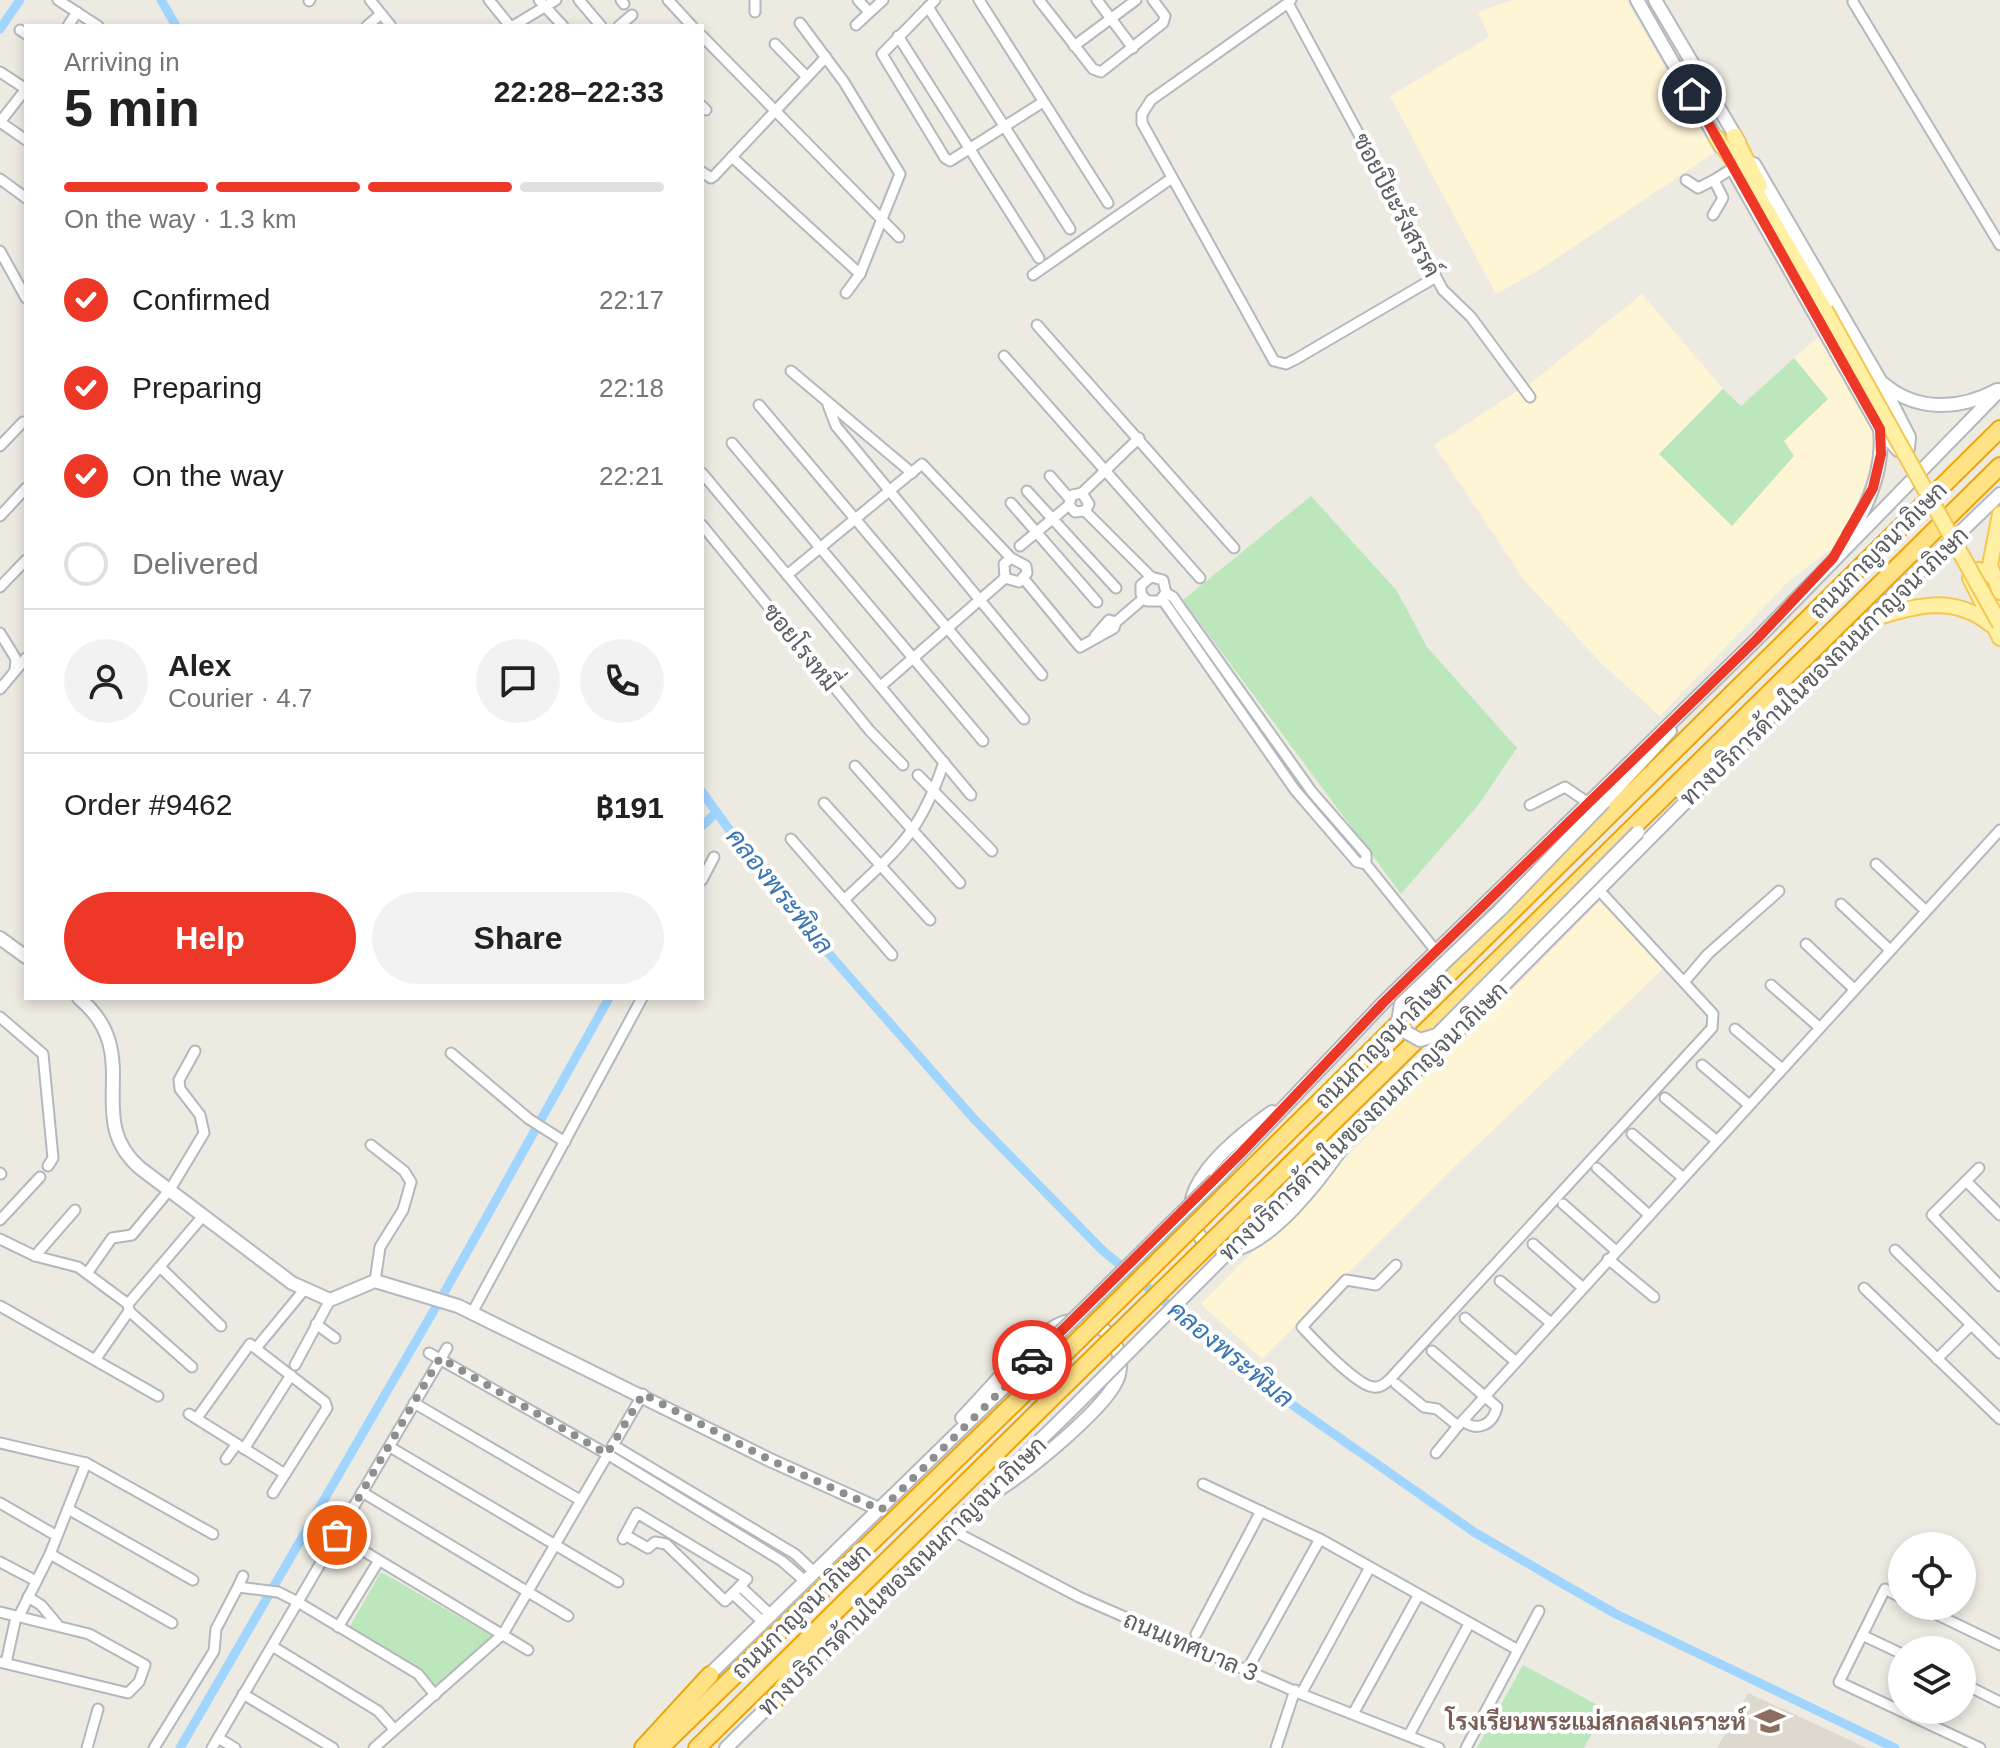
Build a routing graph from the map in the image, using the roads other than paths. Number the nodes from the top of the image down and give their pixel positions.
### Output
1 (58, 0) edge
2 (370, 0) edge
3 (489, 0) edge
4 (556, 0) edge
5 (579, 0) edge
6 (668, 0) edge
7 (755, 0) edge
8 (858, 0) edge
9 (883, 0) edge
10 (979, 0) edge
11 (1039, 0) edge
12 (1097, 0) edge
13 (1136, 0) edge
14 (1153, 0) edge
15 (1637, 0) edge
16 (1655, 0) edge
17 (1290, 1) edge
18 (1853, 2) dead end
19 (542, 3) edge
20 (932, 4) edge
21 (77, 12) junction
22 (755, 12) dead end
23 (869, 12) junction
24 (381, 14) junction
25 (632, 15) dead end
26 (1111, 18) junction
27 (685, 23) edge
28 (800, 23) dead end
29 (69, 24) edge
30 (95, 24) edge
31 (369, 24) edge
32 (389, 24) edge
33 (510, 24) edge
34 (512, 24) edge
35 (561, 24) edge
36 (599, 24) edge
37 (621, 24) edge
38 (856, 25) dead end
39 (898, 36) junction
40 (704, 38) edge
41 (775, 44) dead end
42 (1074, 46) junction
43 (1133, 48) junction
44 (826, 57) junction
45 (0, 72) edge
46 (806, 76) junction
47 (24, 88) edge
48 (24, 92) edge
49 (1043, 102) junction
50 (776, 111) junction
51 (0, 122) edge
52 (1004, 126) junction
53 (1734, 136) junction
54 (1717, 138) junction
55 (24, 139) edge
56 (969, 150) junction
57 (732, 157) junction
58 (1733, 168) junction
59 (704, 173) edge
60 (1172, 178) junction
61 (0, 179) edge
62 (1686, 180) dead end
63 (1714, 180) junction
64 (24, 197) edge
65 (1108, 203) dead end
66 (1713, 215) dead end
67 (883, 221) junction
68 (1070, 229) dead end
69 (899, 237) dead end
70 (2000, 245) edge
71 (0, 251) edge
72 (1039, 258) dead end
73 (860, 274) junction
74 (1033, 275) dead end
75 (1436, 277) junction
76 (846, 293) dead end
77 (24, 294) edge
78 (1827, 309) junction
79 (1037, 325) dead end
80 (1004, 356) dead end
81 (791, 371) dead end
82 (1881, 382) junction
83 (2000, 389) edge
84 (1530, 397) dead end
85 (759, 405) dead end
86 (828, 405) junction
87 (23, 422) dead end
88 (1880, 429) junction
89 (2000, 429) edge
90 (1139, 438) junction
91 (732, 443) dead end
92 (0, 446) edge
93 (2000, 466) edge
94 (1106, 469) junction
95 (912, 473) junction
96 (704, 475) edge
97 (1050, 476) dead end
98 (24, 490) edge
99 (1027, 491) dead end
100 (888, 492) junction
101 (1082, 493) junction
102 (2000, 494) edge
103 (1069, 501) junction
104 (1011, 503) dead end
105 (1085, 511) junction
106 (2000, 514) edge
107 (0, 516) edge
108 (1052, 518) junction
109 (855, 519) junction
110 (704, 527) edge
111 (1036, 532) junction
112 (1020, 546) dead end
113 (1234, 548) dead end
114 (820, 549) junction
115 (1011, 558) junction
116 (1833, 558) junction
117 (24, 562) edge
118 (787, 575) junction
119 (1992, 576) junction
120 (1151, 577) junction
121 (1005, 578) junction
122 (1200, 578) dead end
123 (1024, 579) junction
124 (0, 587) edge
125 (1116, 588) dead end
126 (2000, 592) edge
127 (1164, 596) junction
128 (1144, 598) junction
129 (980, 599) junction
130 (1097, 602) dead end
131 (1873, 619) junction
132 (1997, 620) edge
133 (946, 627) junction
134 (0, 633) edge
135 (2000, 638) edge
136 (912, 656) junction
137 (24, 660) edge
138 (15, 670) junction
139 (1042, 675) dead end
140 (1809, 678) junction
141 (881, 686) junction
142 (0, 689) edge
143 (1239, 690) junction
144 (1703, 690) junction
145 (1230, 697) junction
146 (1024, 719) dead end
147 (983, 741) dead end
148 (944, 762) junction
149 (903, 765) dead end
150 (855, 766) dead end
151 (918, 775) dead end
152 (934, 793) junction
153 (971, 795) dead end
154 (1316, 797) junction
155 (1587, 802) junction
156 (824, 803) dead end
157 (1307, 804) junction
158 (1530, 805) dead end
159 (914, 830) junction
160 (2000, 830) edge
161 (791, 839) dead end
162 (992, 851) dead end
163 (714, 857) dead end
164 (1366, 864) junction
165 (1876, 864) dead end
166 (881, 865) junction
167 (704, 876) edge
168 (960, 883) dead end
169 (1598, 889) junction
170 (1779, 891) dead end
171 (845, 899) junction
172 (1841, 904) dead end
173 (1926, 911) junction
174 (930, 920) dead end
175 (0, 938) edge
176 (1806, 944) dead end
177 (1890, 950) junction
178 (1436, 951) junction
179 (892, 955) dead end
180 (24, 956) edge
181 (1684, 982) junction
182 (1771, 985) dead end
183 (1854, 989) junction
184 (81, 1000) edge
185 (641, 1000) edge
186 (0, 1017) edge
187 (1819, 1027) junction
188 (1735, 1029) dead end
189 (195, 1051) dead end
190 (451, 1053) dead end
191 (1702, 1065) dead end
192 (1781, 1068) junction
193 (1293, 1095) junction
194 (1665, 1098) dead end
195 (1748, 1104) junction
196 (1358, 1126) junction
197 (1632, 1134) dead end
198 (1716, 1140) junction
199 (565, 1142) junction
200 (371, 1145) dead end
201 (48, 1166) dead end
202 (1597, 1168) dead end
203 (1979, 1168) dead end
204 (40, 1177) dead end
205 (1682, 1177) junction
206 (1966, 1181) junction
207 (171, 1188) junction
208 (1563, 1204) dead end
209 (75, 1210) dead end
210 (1649, 1215) junction
211 (2000, 1215) edge
212 (203, 1216) junction
213 (0, 1220) edge
214 (0, 1239) edge
215 (1533, 1244) dead end
216 (1615, 1250) junction
217 (1895, 1250) dead end
218 (35, 1256) junction
219 (1608, 1259) junction
220 (1396, 1265) dead end
221 (160, 1267) junction
222 (88, 1272) junction
223 (375, 1281) junction
224 (1500, 1281) dead end
225 (2000, 1286) edge
226 (1583, 1288) junction
227 (1864, 1288) dead end
228 (304, 1290) junction
229 (1654, 1297) dead end
230 (330, 1300) junction
231 (0, 1306) edge
232 (128, 1308) junction
233 (472, 1313) junction
234 (1465, 1318) dead end
235 (1551, 1323) junction
236 (316, 1324) junction
237 (1971, 1325) junction
238 (221, 1326) dead end
239 (335, 1338) dead end
240 (257, 1347) junction
241 (447, 1348) dead end
242 (1432, 1351) dead end
243 (429, 1353) dead end
244 (2000, 1353) edge
245 (440, 1358) junction
246 (1937, 1359) junction
247 (95, 1360) junction
248 (1516, 1362) junction
249 (192, 1367) dead end
250 (293, 1370) junction
251 (1396, 1384) dead end
252 (643, 1394) junction
253 (158, 1396) dead end
254 (1485, 1397) junction
255 (414, 1403) junction
256 (2000, 1419) edge
257 (1461, 1423) junction
258 (0, 1443) edge
259 (240, 1447) junction
260 (390, 1447) junction
261 (610, 1450) junction
262 (1436, 1453) dead end
263 (226, 1459) dead end
264 (932, 1459) junction
265 (86, 1463) junction
266 (285, 1474) junction
267 (1203, 1484) dead end
268 (362, 1492) junction
269 (273, 1493) dead end
270 (580, 1500) junction
271 (981, 1501) junction
272 (0, 1503) edge
273 (68, 1509) junction
274 (881, 1510) junction
275 (1261, 1511) junction
276 (950, 1529) junction
277 (213, 1534) dead end
278 (337, 1535) junction
279 (57, 1536) junction
280 (1320, 1539) junction
281 (557, 1544) junction
282 (50, 1554) junction
283 (0, 1562) edge
284 (378, 1562) junction
285 (1369, 1569) junction
286 (243, 1576) dead end
287 (811, 1578) junction
288 (193, 1580) dead end
289 (36, 1581) junction
290 (618, 1582) dead end
291 (865, 1583) junction
292 (238, 1587) junction
293 (736, 1590) junction
294 (528, 1591) junction
295 (1888, 1591) edge
296 (1418, 1596) junction
297 (28, 1597) junction
298 (296, 1601) junction
299 (1539, 1611) dead end
300 (0, 1612) edge
301 (17, 1616) junction
302 (568, 1616) dead end
303 (768, 1619) junction
304 (1948, 1620) edge
305 (172, 1623) dead end
306 (1469, 1624) junction
307 (57, 1625) junction
308 (338, 1627) junction
309 (503, 1634) junction
310 (1196, 1634) dead end
311 (1862, 1635) junction
312 (2000, 1645) edge
313 (272, 1646) junction
314 (1888, 1647) edge
315 (528, 1650) dead end
316 (1518, 1650) junction
317 (3, 1662) edge
318 (1247, 1670) junction
319 (710, 1675) junction
320 (1976, 1690) edge
321 (1298, 1692) junction
322 (243, 1694) junction
323 (435, 1695) junction
324 (774, 1701) junction
325 (2000, 1702) edge
326 (98, 1709) dead end
327 (1353, 1714) junction
328 (394, 1729) junction
329 (1409, 1735) junction
330 (218, 1738) junction
331 (87, 1748) edge
332 (154, 1748) edge
333 (212, 1748) edge
334 (235, 1748) edge
335 (333, 1748) edge
336 (374, 1748) edge
337 (636, 1748) edge
338 (643, 1748) edge
339 (660, 1748) edge
340 (697, 1748) edge
341 (726, 1748) edge
342 (1276, 1748) edge
343 (1439, 1748) edge
344 (1466, 1748) edge
345 (1980, 1748) edge

1 - 21 street
2 - 24 street
3 - 33 street
4 - 19 street
5 - 36 street
6 - 27 street
7 - 22 street
8 - 23 street
9 - 23 street
10 - 49 street
11 - 42 street
12 - 26 street
13 - 26 street
14 - 43 street
15 - 54 main road
16 - 53 main road
17 - 60 street
17 - 75 street, ซอยปิยะรังสรรค์
18 - 70 street
19 - 34 street
19 - 35 street
20 - 39 street
20 - 52 street
21 - 29 street
21 - 30 street
23 - 38 street
24 - 31 street
24 - 32 street
25 - 37 street
26 - 42 street
26 - 43 street
28 - 44 street
39 - 56 street
39 - 56 street
40 - 50 street
41 - 46 street
42 - 43 street
44 - 46 street
44 - 67 street
45 - 47 street
46 - 50 street
48 - 51 street
49 - 52 street
49 - 65 street
50 - 57 street
50 - 67 street
51 - 55 street
52 - 56 street
52 - 68 street
53 - 78 main road
53 - 82 main road
54 - 58 main road
54 - 78 main road
56 - 72 street
57 - 59 street
57 - 73 street
58 - 63 street
58 - 88 main road
60 - 74 street
60 - 75 street
61 - 64 street
62 - 63 street
63 - 66 street
67 - 69 street
67 - 73 street
71 - 77 street
73 - 76 street
75 - 84 street, ซอยปิยะรังสรรค์
78 - 132 main road, bridge
79 - 90 street
80 - 94 street
81 - 86 street
82 - 83 main road
82 - 88 main road
83 - 116 main road
85 - 109 street
86 - 95 street
86 - 100 street
87 - 92 street
88 - 116 main road
89 - 339 highway, ถนนกาญจนาภิเษก, bridge
90 - 94 street
90 - 113 street
91 - 114 street
93 - 291 highway, ถนนกาญจนาภิเษก, bridge
94 - 101 street
94 - 122 street
95 - 100 street
95 - 115 street
96 - 118 street
97 - 103 street
98 - 107 street
99 - 108 street
100 - 109 street
100 - 129 street
101 - 103 street
101 - 105 street
102 - 131 main road, ทางบริการด้านในของถนนกาญจนาภิเษก
103 - 105 street
103 - 108 street
104 - 111 street
105 - 120 street
106 - 119 main road
108 - 111 street
108 - 125 street
109 - 114 street
109 - 133 street
110 - 149 street, ซอยโรงหมี่
111 - 112 street
111 - 130 street
114 - 118 street
114 - 136 street
115 - 121 street
115 - 123 street
116 - 144 main road
117 - 124 street
118 - 141 street
119 - 126 main road
119 - 132 main road
120 - 127 street
120 - 128 street
121 - 123 street
121 - 129 street
123 - 128 street
127 - 128 street
127 - 143 street
127 - 145 street
129 - 133 street
129 - 139 street
131 - 132 main road
131 - 140 main road, ทางบริการด้านในของถนนกาญจนาภิเษก
132 - 135 main road
133 - 136 street
133 - 146 street
134 - 138 street
136 - 141 street
136 - 147 street
137 - 138 street
138 - 142 street
140 - 144 main road, bridge
140 - 169 main road, ทางบริการด้านในของถนนกาญจนาภิเษก
141 - 148 street
143 - 145 street
143 - 154 street
144 - 155 main road
145 - 157 street
148 - 152 street
148 - 153 street
150 - 159 street
151 - 152 street
152 - 159 street
152 - 162 street
154 - 157 street
154 - 164 street
155 - 158 street
155 - 178 main road
156 - 166 street
157 - 164 street
159 - 166 street
159 - 168 street
160 - 173 street
161 - 171 street
163 - 167 street
164 - 178 street
165 - 173 street
166 - 171 street
166 - 174 street
169 - 181 street
169 - 196 main road, ทางบริการด้านในของถนนกาญจนาภิเษก
170 - 181 street
171 - 179 street
172 - 177 street
173 - 177 street
175 - 180 main road
176 - 183 street
177 - 183 street
178 - 193 main road
181 - 220 street
182 - 187 street
183 - 187 street
184 - 207 main road
185 - 199 street
186 - 201 street
187 - 192 street
188 - 192 street
189 - 207 street
190 - 199 street
191 - 195 street
192 - 195 street
193 - 196 main road
193 - 264 main road, bridge
194 - 198 street
195 - 198 street
196 - 271 main road, ทางบริการด้านในของถนนกาญจนาภิเษก, bridge
197 - 205 street
198 - 205 street
199 - 233 street
200 - 223 street
202 - 210 street
203 - 206 street
204 - 213 street
205 - 210 street
206 - 211 street
206 - 225 street
207 - 212 main road
207 - 222 street
208 - 216 street
209 - 218 street
210 - 216 street
212 - 221 street
212 - 228 main road
214 - 218 street
215 - 226 street
216 - 219 street
217 - 237 street
218 - 222 street
219 - 226 street
219 - 229 street
221 - 232 street
221 - 238 street
222 - 232 street
223 - 230 main road
223 - 233 main road
224 - 235 street
226 - 235 street
227 - 246 street
228 - 230 main road
228 - 240 street
230 - 236 street
231 - 247 street
232 - 247 street
232 - 249 street
233 - 252 main road
234 - 248 street
235 - 248 street
236 - 239 street
236 - 250 street
237 - 244 street
237 - 246 street
240 - 250 street
240 - 259 street
241 - 245 street
242 - 254 street
243 - 245 street
245 - 255 street
245 - 261 street
246 - 256 street
247 - 253 street
248 - 254 street
250 - 259 street
250 - 266 street
251 - 257 street
252 - 261 street
252 - 274 main road
254 - 257 street
254 - 257 street
255 - 260 street
255 - 270 street
257 - 262 street
258 - 265 street
259 - 263 street
259 - 266 street
260 - 268 street
260 - 281 street
261 - 270 street
261 - 287 street
264 - 271 main road
264 - 274 main road
265 - 273 street
265 - 277 street
266 - 269 street
267 - 275 street
268 - 278 street
268 - 294 street
270 - 281 street
271 - 276 main road, ทางบริการด้านในของถนนกาญจนาภิเษก
272 - 279 street
273 - 279 street
273 - 288 street
274 - 287 main road
275 - 280 street
275 - 310 street
276 - 318 street, ถนนเทศบาล 3
276 - 324 main road, ทางบริการด้านในของถนนกาญจนาภิเษก
278 - 284 street
278 - 298 street
279 - 282 street
280 - 285 street
280 - 318 street
281 - 290 street
281 - 294 street
282 - 289 street
282 - 305 street
283 - 289 street
284 - 308 street
284 - 309 street
285 - 296 street
285 - 321 street
286 - 292 street
287 - 303 main road
289 - 297 street
291 - 324 highway
291 - 340 highway, ถนนกาญจนาภิเษก
292 - 298 street
292 - 332 street
293 - 293 street
293 - 303 street
294 - 302 street
294 - 309 street
295 - 311 street
296 - 306 street
296 - 327 street
297 - 301 street
297 - 307 street
298 - 308 street
298 - 313 street
299 - 316 street
300 - 301 street
301 - 307 street
301 - 317 street
303 - 319 main road
304 - 312 street
306 - 316 street
306 - 329 street
307 - 317 street
308 - 323 street
309 - 315 street
309 - 323 street
311 - 314 street
311 - 345 street
313 - 322 street
313 - 328 street
316 - 344 street
318 - 321 street, ถนนเทศบาล 3
319 - 337 main road
319 - 338 highway
320 - 325 street
321 - 327 street, ถนนเทศบาล 3
321 - 342 street
322 - 330 street
322 - 335 street
323 - 328 street
324 - 341 main road, ทางบริการด้านในของถนนกาญจนาภิเษก
326 - 331 street
327 - 329 street, ถนนเทศบาล 3
328 - 336 street
329 - 343 street, ถนนเทศบาล 3
330 - 333 street
330 - 334 street

